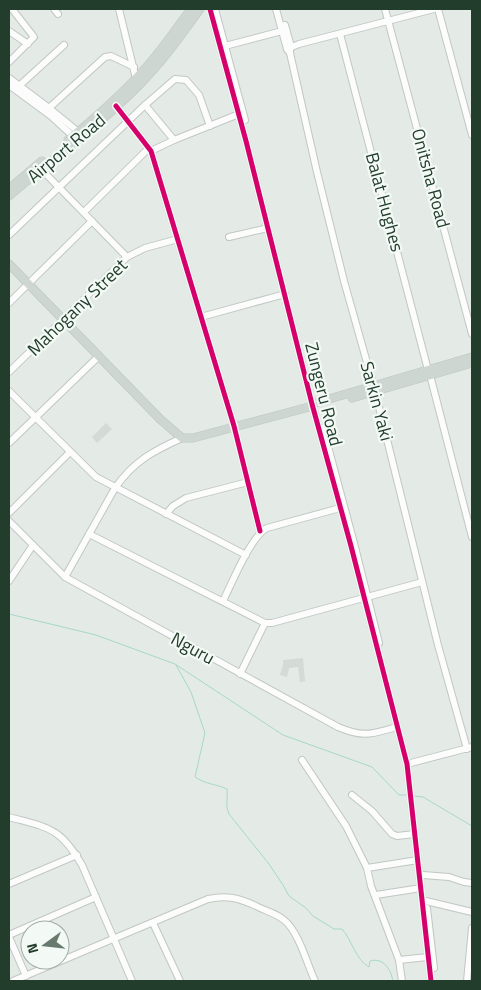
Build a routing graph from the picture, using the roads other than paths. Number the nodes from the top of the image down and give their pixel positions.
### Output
1 (12, 9) edge
2 (119, 9) edge
3 (200, 9) edge
4 (210, 9) edge
5 (215, 9) edge
6 (276, 9) edge
7 (280, 9) edge
8 (385, 9) edge
9 (434, 9) edge
10 (438, 9) edge
11 (187, 11) edge
12 (388, 21) junction
13 (9, 31) edge
14 (282, 31) junction
15 (340, 34) junction
16 (28, 44) junction
17 (64, 45) dead end
18 (225, 46) junction
19 (289, 47) junction
20 (9, 62) edge
21 (134, 67) junction
22 (9, 78) edge
23 (136, 79) junction
24 (9, 86) edge
25 (19, 86) junction
26 (145, 105) junction
27 (116, 106) junction
28 (49, 108) junction
29 (239, 114) junction
30 (129, 122) junction
31 (210, 126) junction
32 (77, 135) junction
33 (472, 135) edge
34 (174, 140) junction
35 (150, 149) junction
36 (41, 169) junction
37 (59, 186) junction
38 (9, 189) edge
39 (9, 196) edge
40 (84, 212) junction
41 (92, 221) junction
42 (268, 228) junction
43 (9, 235) edge
44 (229, 237) dead end
45 (178, 239) junction
46 (127, 257) junction
47 (9, 264) edge
48 (28, 284) junction
49 (285, 294) junction
50 (9, 303) edge
51 (201, 317) junction
52 (63, 320) junction
53 (472, 334) edge
54 (99, 356) junction
55 (472, 357) edge
56 (472, 363) edge
57 (9, 372) edge
58 (429, 373) junction
59 (374, 389) junction
60 (9, 391) edge
61 (313, 406) junction
62 (35, 418) junction
63 (234, 426) junction
64 (182, 438) junction
65 (9, 443) edge
66 (70, 452) junction
67 (248, 482) junction
68 (115, 488) junction
69 (340, 508) junction
70 (9, 513) edge
71 (166, 514) junction
72 (9, 521) edge
73 (260, 531) junction
74 (89, 534) junction
75 (472, 538) edge
76 (33, 545) junction
77 (246, 556) junction
78 (65, 577) junction
79 (9, 581) edge
80 (422, 582) junction
81 (366, 598) junction
82 (223, 601) junction
83 (265, 623) junction
84 (240, 674) junction
85 (397, 727) junction
86 (470, 748) edge
87 (302, 760) dead end
88 (409, 764) junction
89 (352, 795) dead end
90 (412, 797) junction
91 (9, 817) edge
92 (415, 834) junction
93 (77, 855) junction
94 (418, 860) junction
95 (367, 868) junction
96 (423, 875) junction
97 (472, 882) edge
98 (9, 884) edge
99 (421, 888) junction
100 (376, 895) junction
101 (96, 897) junction
102 (426, 902) junction
103 (472, 912) edge
104 (153, 922) junction
105 (472, 928) edge
106 (9, 936) edge
107 (113, 938) junction
108 (428, 957) junction
109 (400, 960) junction
110 (26, 976) junction
111 (13, 981) edge
112 (132, 981) edge
113 (180, 981) edge
114 (313, 981) edge
115 (402, 981) edge
116 (431, 981) edge
117 (435, 981) edge
118 (467, 981) edge

1 - 16 street
2 - 21 street
3 - 27 main road, Airport Road
4 - 29 street, Zungeru Road
5 - 18 street
6 - 14 street, Sarkin Yaki
7 - 19 street
8 - 12 street, Onitsha Road
9 - 12 street
10 - 33 street
11 - 23 main road, Airport Road
12 - 15 street
12 - 53 street, Onitsha Road
13 - 16 street
14 - 18 street
14 - 19 street, Sarkin Yaki
15 - 19 street
15 - 58 street, Balat Hughes
16 - 20 street
17 - 25 street
18 - 61 street
19 - 59 street, Sarkin Yaki
21 - 23 street
21 - 28 street
22 - 25 street
23 - 32 main road, Airport Road
24 - 32 street
25 - 28 street
26 - 30 street
26 - 31 street
26 - 34 street
27 - 30 street
27 - 32 main road, Airport Road
28 - 32 street
29 - 31 street
29 - 42 street, Zungeru Road
30 - 35 street
30 - 37 street
31 - 34 street
32 - 36 main road, Airport Road
32 - 38 main road, Airport Road
34 - 35 street
35 - 40 street
35 - 45 street
36 - 37 street
36 - 39 main road, Airport Road
37 - 40 street
37 - 43 street
40 - 41 street
41 - 46 street
41 - 48 street
42 - 44 street
42 - 49 street, Zungeru Road
45 - 46 street, Mahogany Street
45 - 51 street
46 - 52 street, Mahogany Street
47 - 48 main road
48 - 50 street
48 - 52 main road
49 - 51 street
49 - 61 street, Zungeru Road
51 - 63 street
52 - 54 main road
52 - 57 street, Mahogany Street
54 - 62 street
54 - 64 main road
55 - 58 main road
56 - 58 main road
58 - 59 main road
58 - 75 street, Balat Hughes
59 - 61 main road
59 - 80 street, Sarkin Yaki
60 - 62 street
61 - 63 main road
61 - 69 street, Zungeru Road
61 - 81 street
62 - 65 street
62 - 66 street
63 - 64 main road
63 - 67 street
64 - 68 street
66 - 68 street
66 - 70 street
67 - 71 street
67 - 73 street
68 - 71 street
68 - 74 street
69 - 73 street
69 - 81 street, Zungeru Road
71 - 77 street
72 - 76 street, Nguru
73 - 77 street
74 - 78 street
74 - 82 street
76 - 78 street, Nguru
76 - 79 street
77 - 82 street
78 - 84 street, Nguru
80 - 81 street
80 - 86 street, Sarkin Yaki
81 - 83 street
81 - 85 street, Zungeru Road
81 - 88 street
82 - 83 street
83 - 84 street
84 - 85 street, Nguru
85 - 88 street, Zungeru Road
86 - 88 street
87 - 95 street
88 - 90 street, Zungeru Road
89 - 92 street
90 - 92 street
90 - 96 street
91 - 93 street
92 - 94 street
93 - 98 street
93 - 101 street
94 - 95 street
94 - 99 street
95 - 100 street
96 - 97 street
96 - 102 street
99 - 100 street
99 - 108 street
100 - 109 street
101 - 106 street
101 - 107 street
102 - 103 street
102 - 117 street
104 - 107 street
104 - 113 street
104 - 114 street
105 - 118 street
106 - 110 street
107 - 110 street
107 - 112 street
108 - 109 street
108 - 116 street
109 - 115 street
110 - 111 street

